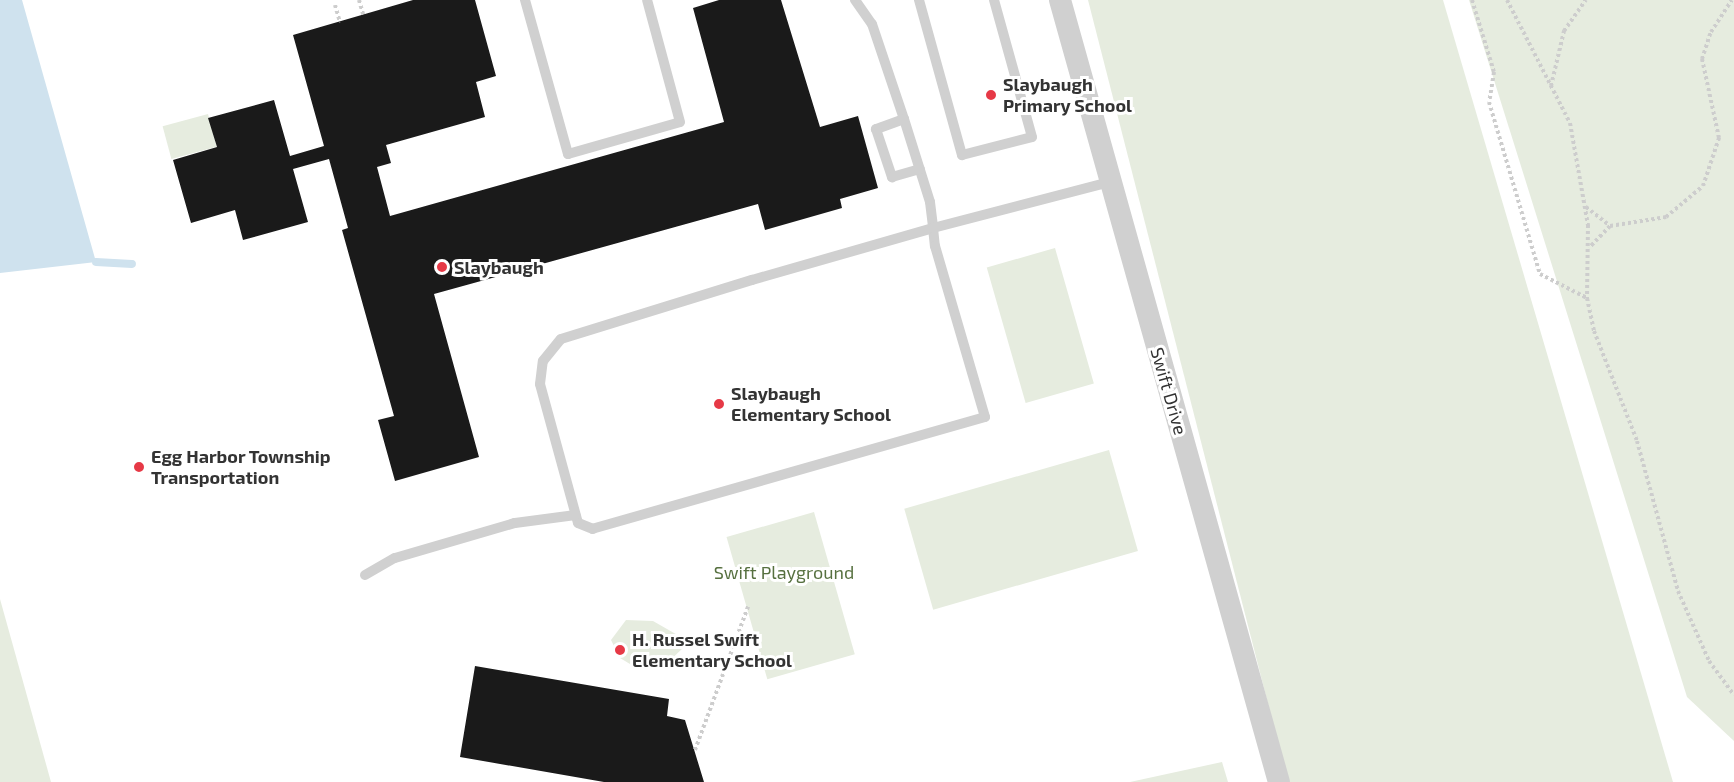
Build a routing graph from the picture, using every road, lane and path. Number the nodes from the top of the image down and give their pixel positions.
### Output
1 (359, 0) edge
2 (525, 0) edge
3 (647, 0) edge
4 (855, 0) edge
5 (919, 0) edge
6 (994, 0) edge
7 (1060, 0) edge
8 (1472, 0) edge
9 (1507, 0) edge
10 (1586, 0) edge
11 (1732, 0) edge
12 (335, 5) dead end
13 (363, 14) dead end
14 (340, 22) dead end
15 (1551, 87) junction
16 (904, 119) junction
17 (920, 169) junction
18 (1110, 182) junction
19 (1585, 206) junction
20 (1610, 226) junction
21 (933, 228) junction
22 (1589, 249) junction
23 (1587, 298) junction
24 (575, 515) junction
25 (365, 575) dead end
26 (748, 607) dead end
27 (1734, 695) edge
28 (695, 750) dead end
29 (1279, 782) edge

1 - 13 path
2 - 3 lane
4 - 16 lane
5 - 6 lane
7 - 18 street, Swift Drive
8 - 23 path
9 - 15 path
10 - 15 path
11 - 20 path
12 - 14 path
15 - 19 path
16 - 17 lane
16 - 17 lane
17 - 21 lane
18 - 21 lane
18 - 29 street, Swift Drive
19 - 20 path
19 - 22 path
20 - 22 path
21 - 24 lane
21 - 24 lane
22 - 23 path
23 - 27 path
24 - 25 lane
26 - 28 path

